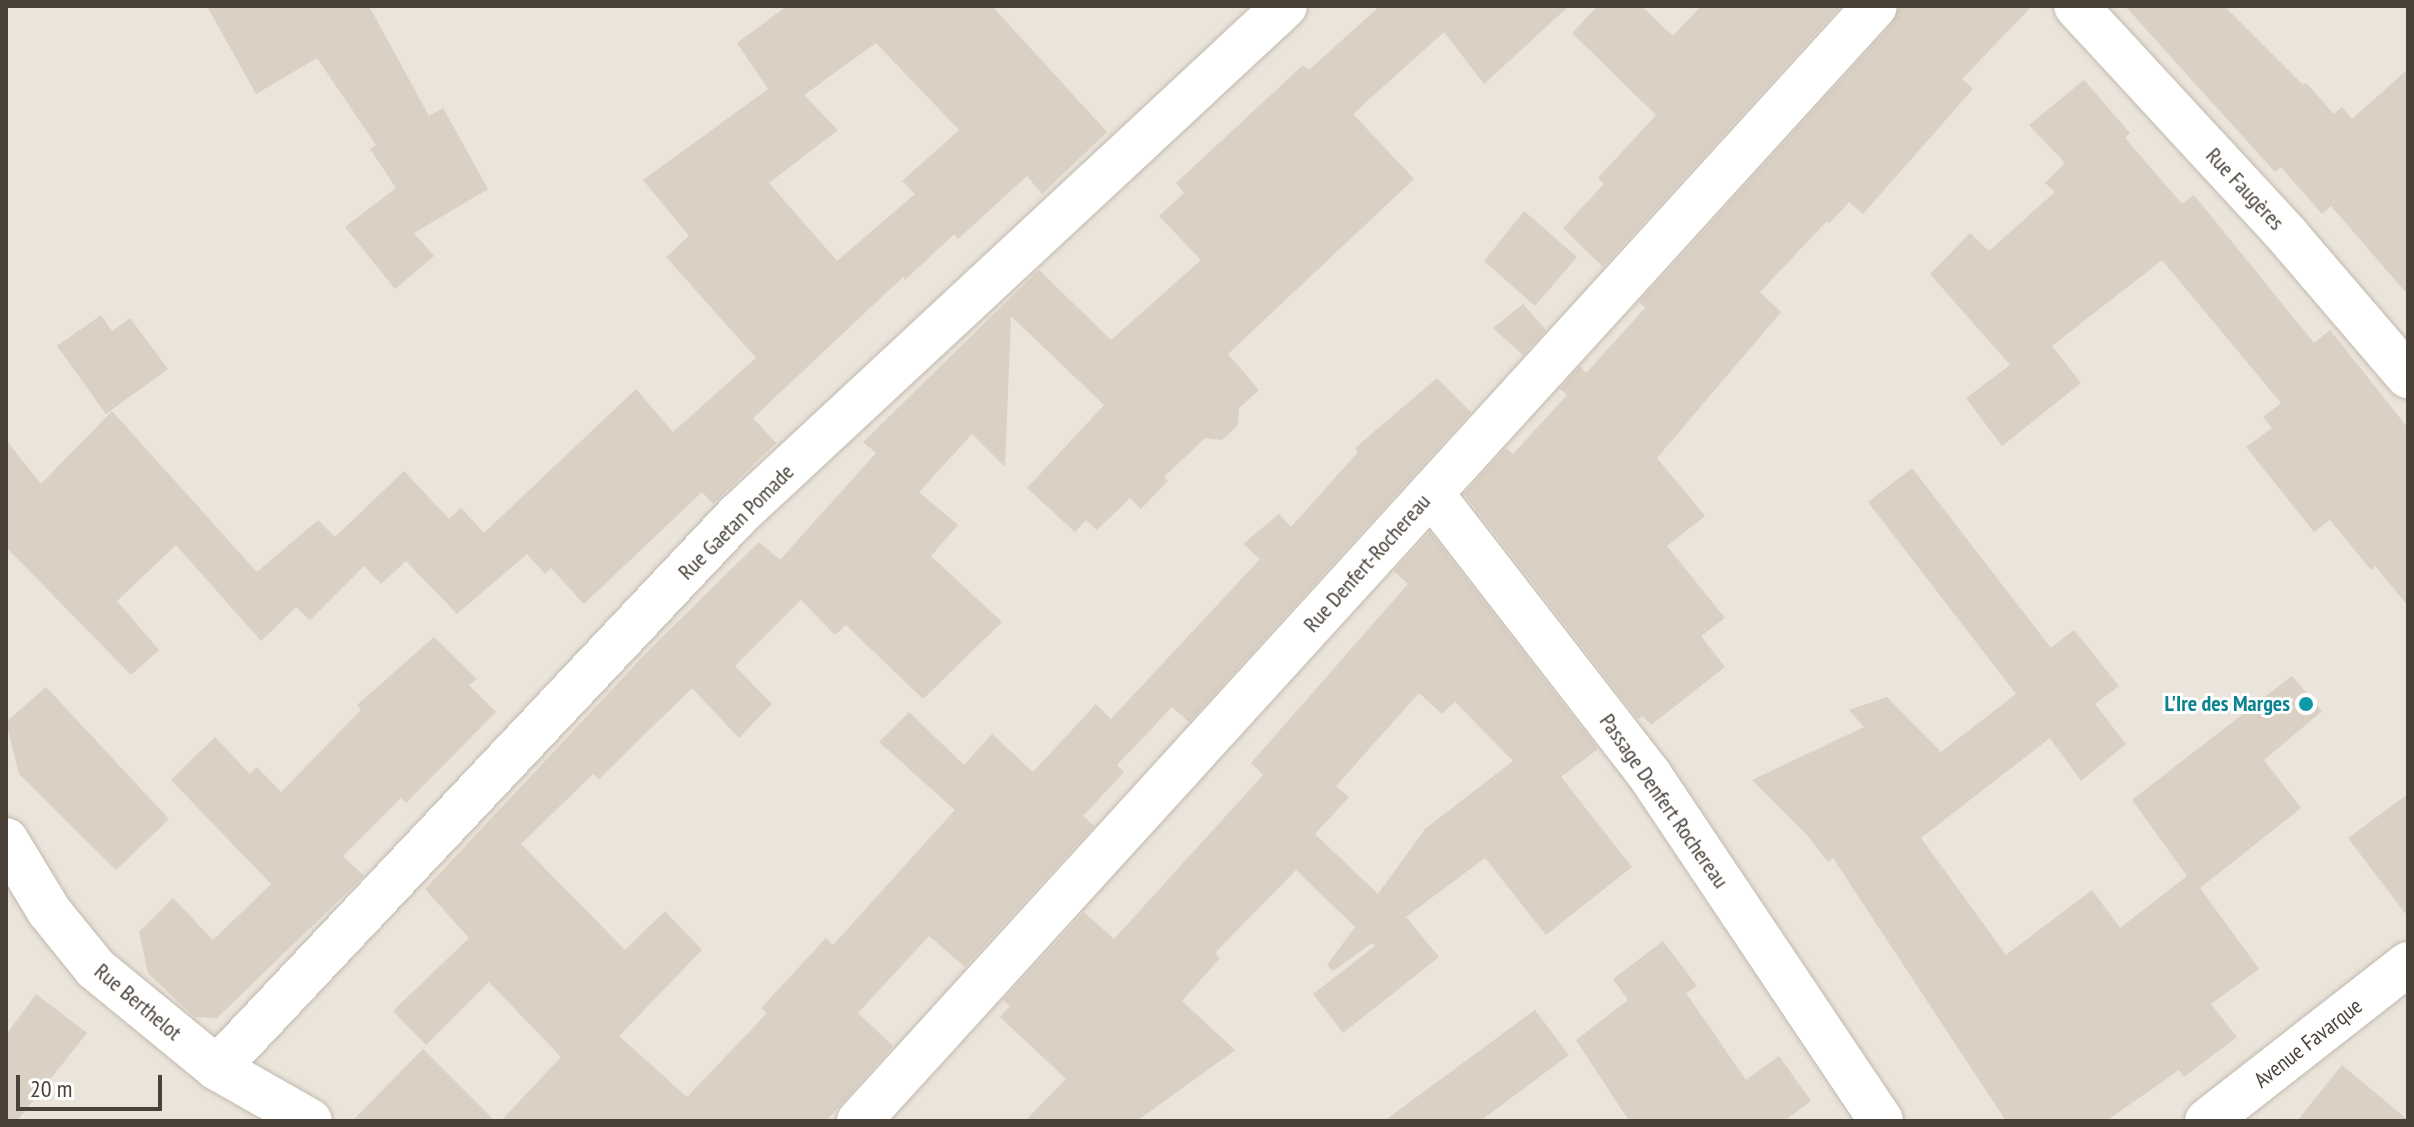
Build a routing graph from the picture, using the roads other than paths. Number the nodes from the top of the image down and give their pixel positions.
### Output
1 (1285, 6) edge
2 (1875, 6) edge
3 (2076, 6) edge
4 (2408, 376) edge
5 (1431, 493) junction
6 (6, 840) edge
7 (2408, 964) edge
8 (217, 1068) junction
9 (310, 1121) edge
10 (859, 1121) edge
11 (1881, 1121) edge
12 (2207, 1121) edge

1 - 8 street, Rue Gaetan Pomade
2 - 5 street, Rue Denfert-Rochereau
3 - 4 street, Rue Faugères
5 - 10 street, Rue Denfert-Rochereau
5 - 11 street, Passage Denfert Rochereau
6 - 8 street, Rue Berthelot
7 - 12 street, Avenue Favarque
8 - 9 street, Rue Berthelot

